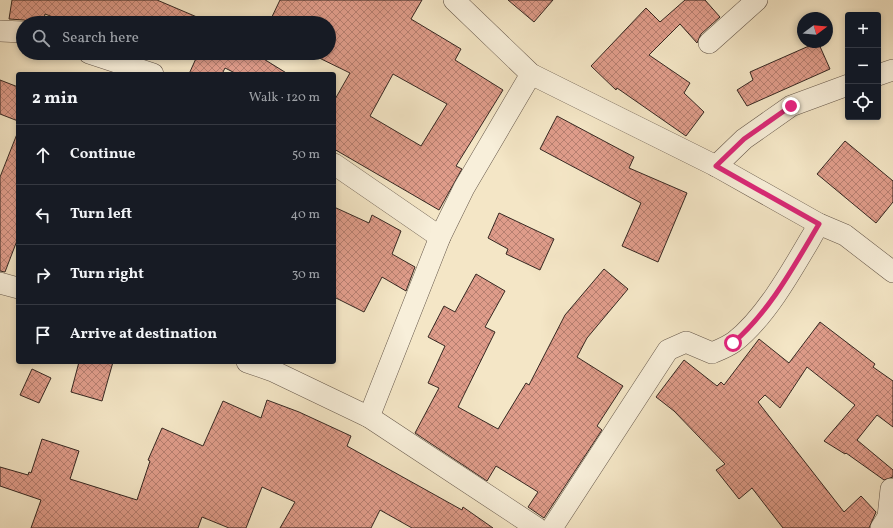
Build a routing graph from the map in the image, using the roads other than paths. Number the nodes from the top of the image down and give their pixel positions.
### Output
1 (454, 0) edge
2 (757, 0) edge
3 (0, 31) edge
4 (16, 32) edge
5 (709, 43) dead end
6 (110, 60) edge
7 (893, 70) edge
8 (147, 72) edge
9 (531, 74) junction
10 (881, 74) edge
11 (845, 86) edge
12 (336, 165) edge
13 (716, 166) junction
14 (819, 224) junction
15 (440, 237) junction
16 (893, 272) edge
17 (0, 283) edge
18 (16, 287) edge
19 (253, 364) edge
20 (369, 417) junction
21 (891, 490) dead end
22 (537, 528) edge
23 (552, 528) edge
24 (881, 528) edge

1 - 9 street
2 - 5 street
3 - 4 street
6 - 8 street
7 - 10 street
9 - 13 street
9 - 15 street
11 - 13 street
12 - 15 street
13 - 14 street
14 - 16 street
14 - 23 street
15 - 20 street
17 - 18 street
19 - 20 street
20 - 22 street
21 - 24 street

